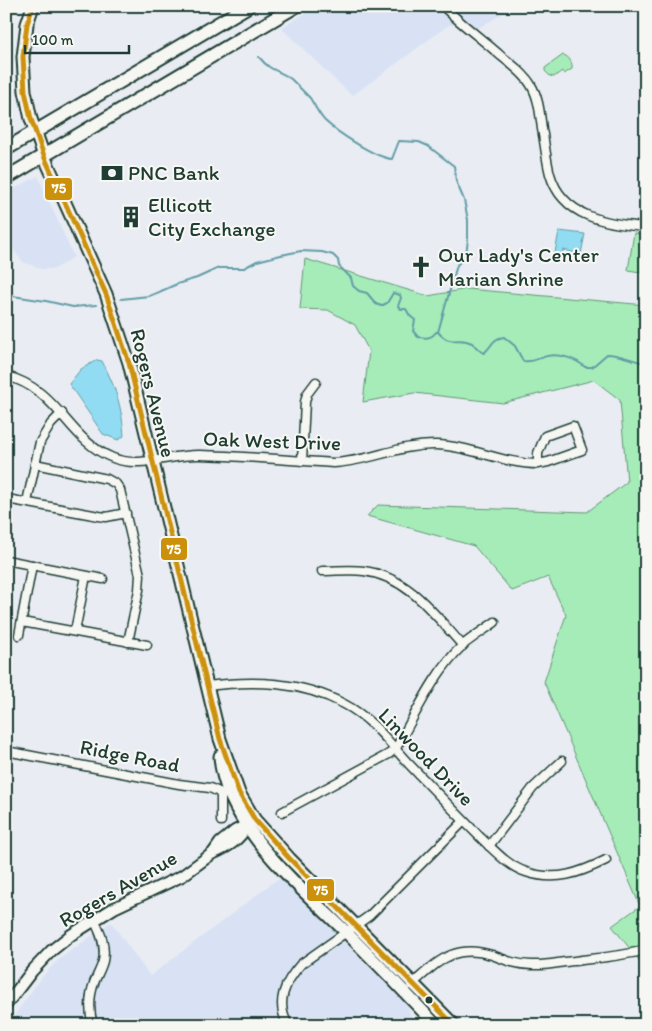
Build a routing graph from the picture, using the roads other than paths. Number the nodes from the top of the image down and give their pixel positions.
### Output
1 (33, 6) edge
2 (248, 6) edge
3 (296, 6) edge
4 (443, 6) edge
5 (35, 132) junction
6 (6, 149) edge
7 (44, 156) junction
8 (6, 178) edge
9 (646, 227) edge
10 (6, 376) edge
11 (316, 382) dead end
12 (62, 413) junction
13 (151, 461) junction
14 (302, 461) junction
15 (35, 464) junction
16 (538, 464) junction
17 (7, 499) edge
18 (27, 502) junction
19 (126, 513) junction
20 (6, 560) edge
21 (32, 565) junction
22 (322, 571) dead end
23 (86, 576) junction
24 (103, 579) dead end
25 (22, 622) junction
26 (495, 622) dead end
27 (75, 631) junction
28 (19, 636) dead end
29 (128, 642) junction
30 (147, 645) dead end
31 (462, 646) junction
32 (207, 686) junction
33 (396, 748) junction
34 (6, 750) edge
35 (562, 761) dead end
36 (282, 812) dead end
37 (221, 821) dead end
38 (464, 822) junction
39 (251, 823) junction
40 (489, 846) junction
41 (606, 860) dead end
42 (94, 920) junction
43 (357, 926) junction
44 (346, 933) junction
45 (646, 950) edge
46 (414, 983) junction
47 (404, 991) junction
48 (6, 1005) edge
49 (93, 1025) edge
50 (288, 1025) edge
51 (436, 1025) edge
52 (454, 1025) edge

1 - 5 main road, Rogers Avenue
2 - 5 main road
3 - 7 main road
4 - 9 street
5 - 6 main road
5 - 7 main road, Rogers Avenue
7 - 8 main road
7 - 13 main road, Rogers Avenue
10 - 12 street, Oak West Drive
11 - 14 street
12 - 13 street, Oak West Drive
12 - 15 street
13 - 14 street, Oak West Drive
13 - 32 main road, Rogers Avenue
14 - 16 street, Oak West Drive
15 - 18 street
15 - 19 street
16 - 16 street, Oak West Drive
17 - 18 street
18 - 19 street
19 - 29 street
20 - 21 street
21 - 23 street
21 - 25 street
22 - 31 street
23 - 24 street
23 - 27 street
25 - 27 street
25 - 28 street
26 - 31 street
27 - 29 street
29 - 30 street
31 - 33 street
32 - 33 street, Linwood Drive
32 - 39 main road, Rogers Avenue
33 - 36 street
33 - 38 street, Linwood Drive
34 - 37 street, Ridge Road
35 - 40 street
38 - 40 street, Linwood Drive
38 - 43 street
39 - 42 street, Rogers Avenue
39 - 43 main road
39 - 44 main road
40 - 41 street, Linwood Drive
42 - 48 street, Rogers Avenue
42 - 49 street
43 - 44 street
43 - 46 main road
44 - 47 main road
44 - 50 street
45 - 46 street
46 - 47 street
46 - 52 main road
47 - 51 main road

